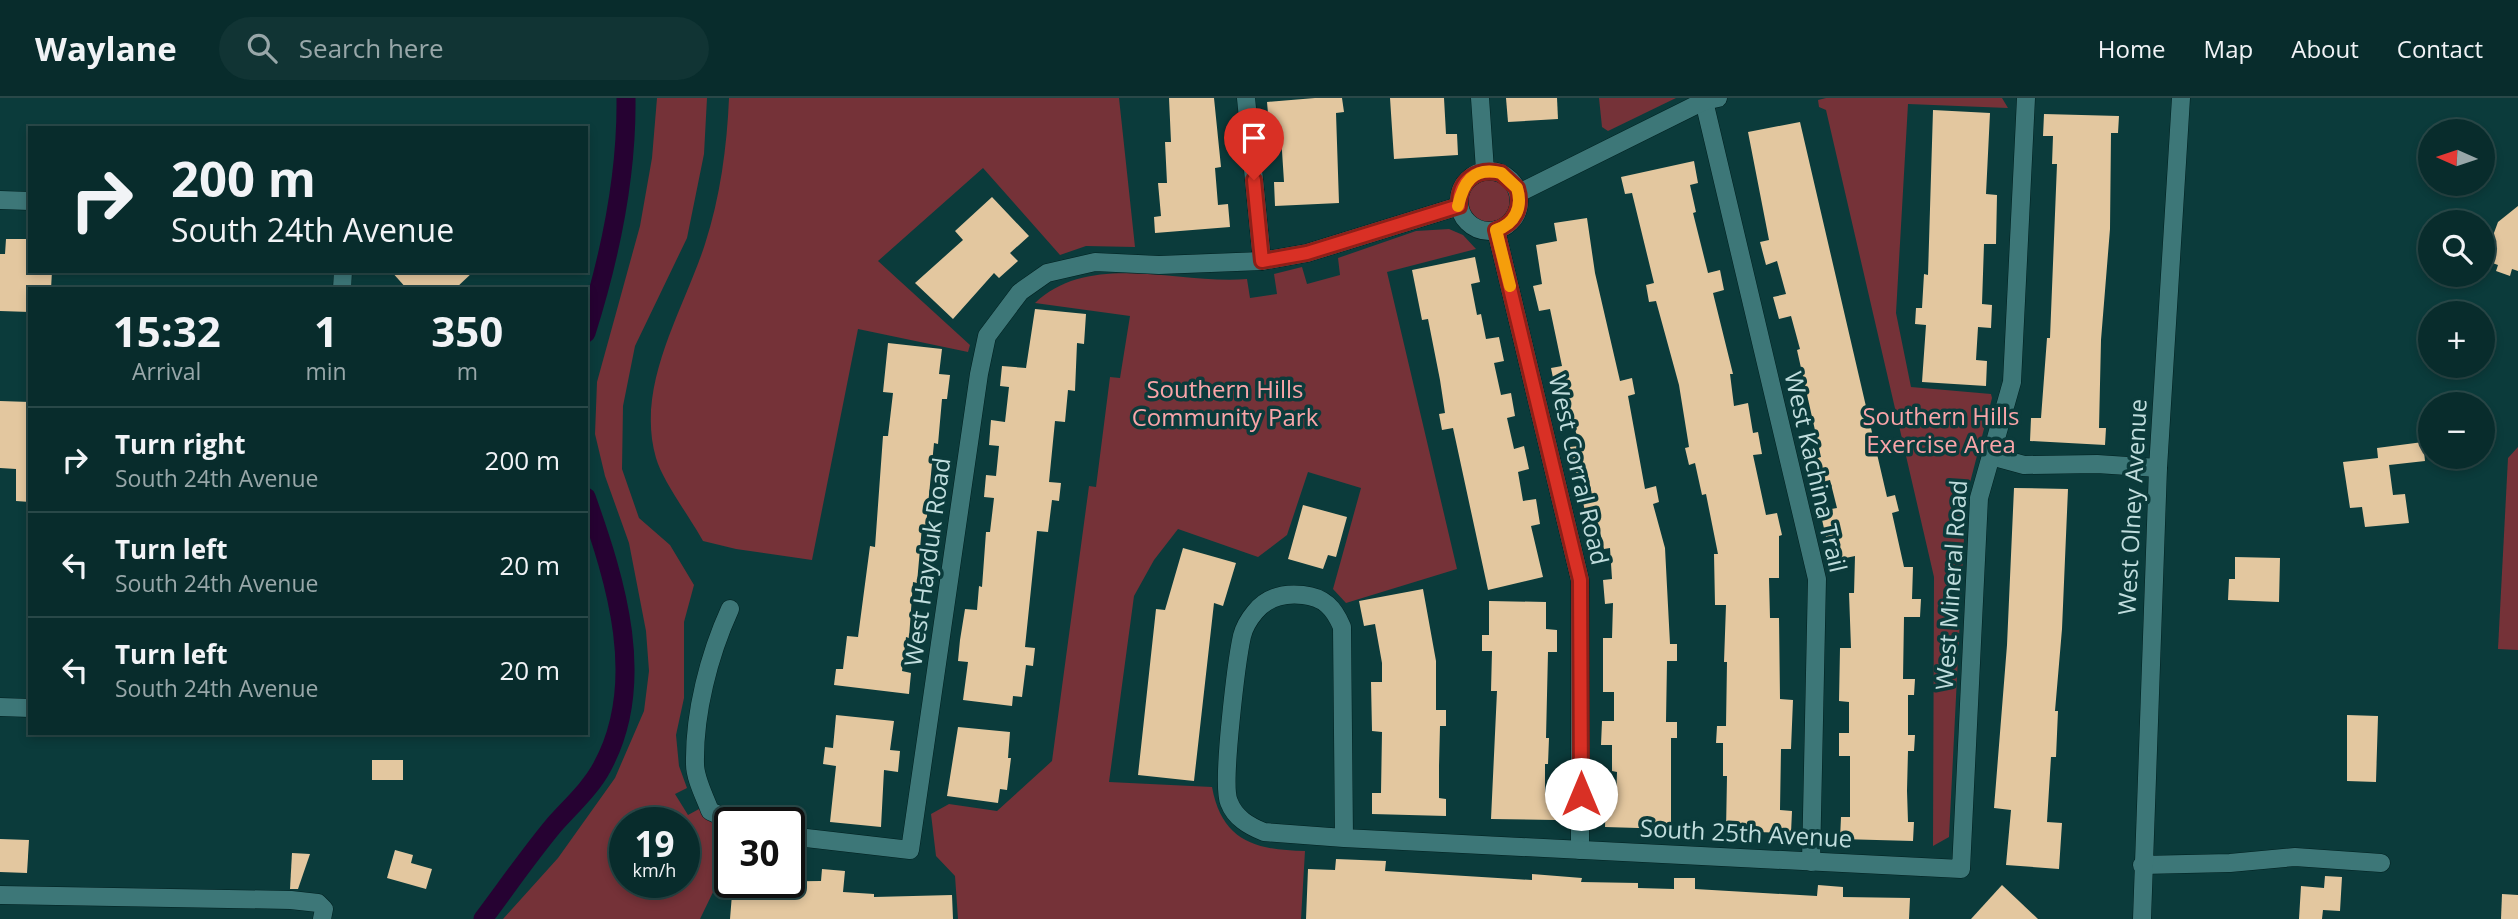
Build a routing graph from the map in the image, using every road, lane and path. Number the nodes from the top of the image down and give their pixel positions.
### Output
1 (1246, 98) edge
2 (1480, 98) edge
3 (2026, 98) edge
4 (2182, 98) edge
5 (1711, 100) edge
6 (1485, 170) junction
7 (1519, 192) junction
8 (0, 200) edge
9 (28, 201) edge
10 (1459, 206) junction
11 (1496, 230) junction
12 (1262, 261) junction
13 (1990, 456) junction
14 (2158, 468) junction
15 (730, 610) dead end
16 (0, 707) edge
17 (28, 708) edge
18 (714, 813) edge
19 (805, 837) edge
20 (1344, 838) junction
21 (1580, 850) junction
22 (1811, 862) junction
23 (2381, 863) dead end
24 (2142, 864) junction
25 (1961, 869) joint
26 (0, 895) edge
27 (322, 919) edge
28 (2142, 919) edge

1 - 12 street
2 - 6 street
3 - 13 street, West Mineral Road
4 - 14 street, West Olney Avenue
5 - 7 street
5 - 22 street, West Kachina Trail
6 - 7 street
6 - 10 street
7 - 11 street
8 - 9 street
10 - 11 street
10 - 12 street, West Hayduk Road
11 - 21 street, West Corral Road
12 - 19 street, West Hayduk Road
13 - 14 street
13 - 25 street, West Mineral Road
14 - 24 street, West Olney Avenue
15 - 18 street
16 - 17 street
20 - 20 street, South 25th Avenue
20 - 21 street, South 25th Avenue
21 - 22 street, South 25th Avenue
22 - 25 street, South 25th Avenue
23 - 24 street
24 - 28 street, West Olney Avenue
26 - 27 street

